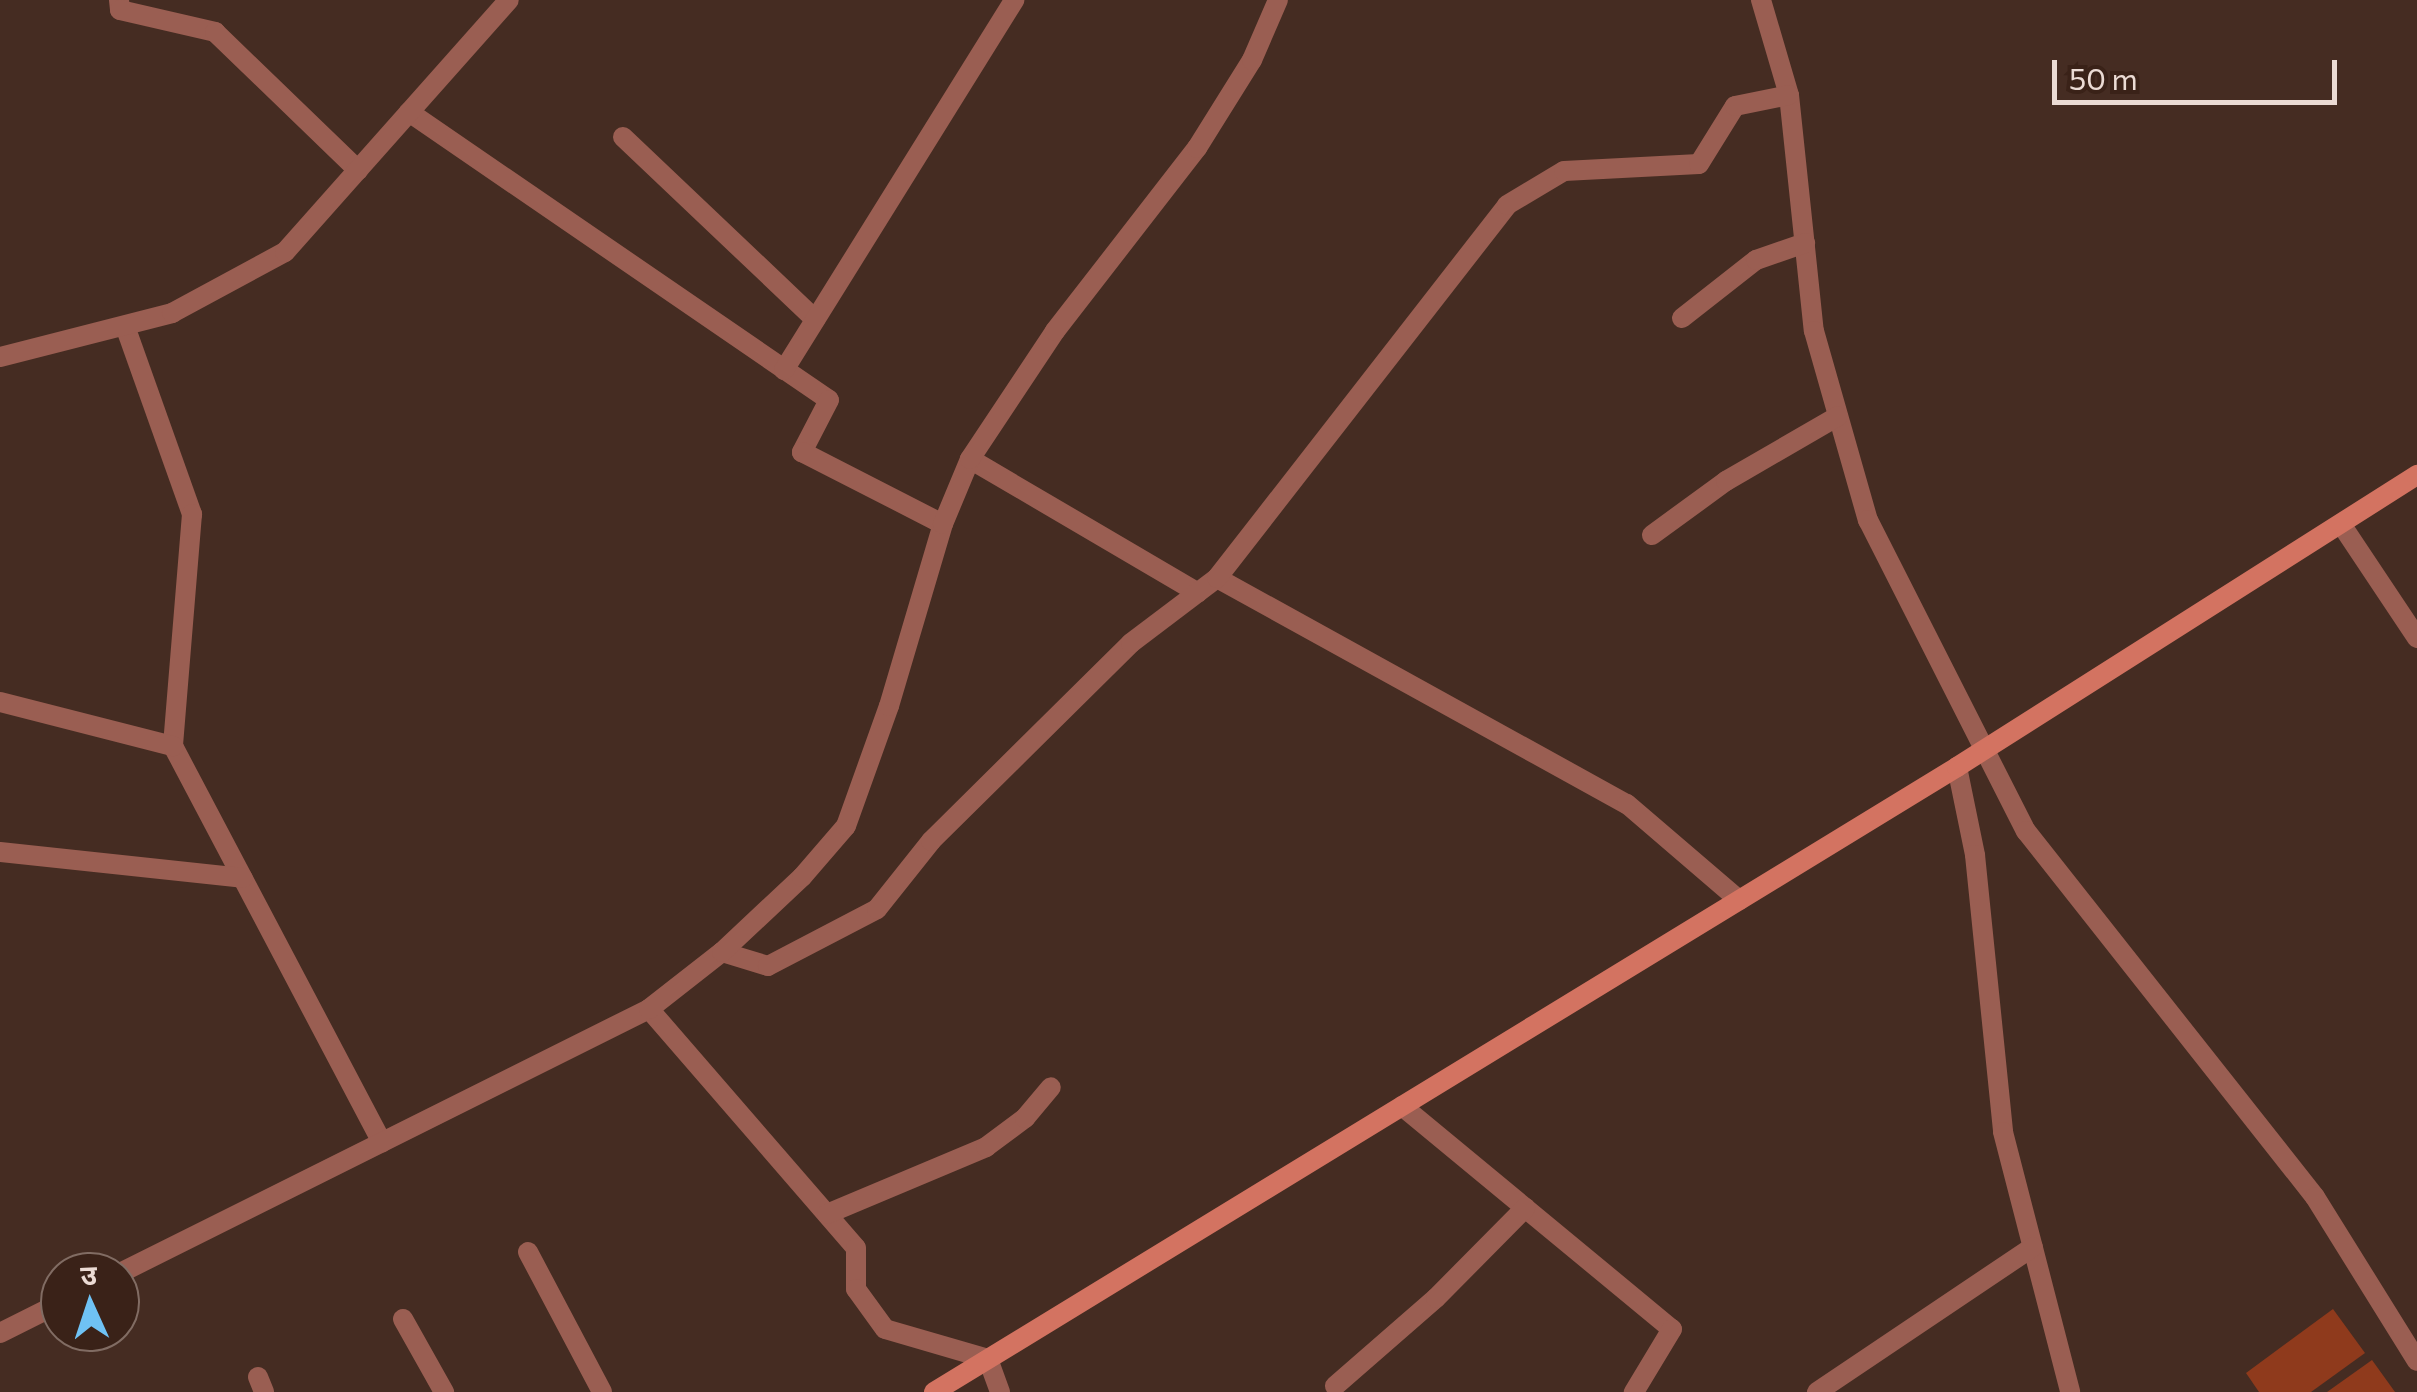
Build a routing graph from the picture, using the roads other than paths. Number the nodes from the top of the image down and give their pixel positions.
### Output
1 (119, 0) edge
2 (508, 0) edge
3 (1014, 0) edge
4 (1278, 0) edge
5 (1760, 0) edge
6 (1789, 94) junction
7 (409, 112) junction
8 (622, 138) dead end
9 (358, 170) junction
10 (1805, 243) junction
11 (1682, 318) dead end
12 (816, 319) junction
13 (125, 326) junction
14 (0, 357) edge
15 (784, 370) junction
16 (1838, 416) junction
17 (970, 459) junction
18 (2417, 475) edge
19 (943, 524) junction
20 (2340, 524) junction
21 (1652, 535) dead end
22 (1217, 578) junction
23 (1198, 593) junction
24 (2417, 638) edge
25 (0, 702) edge
26 (174, 746) junction
27 (1986, 749) junction
28 (1957, 768) junction
29 (0, 852) edge
30 (243, 878) junction
31 (1739, 900) junction
32 (722, 952) junction
33 (650, 1009) junction
34 (1051, 1086) dead end
35 (1402, 1106) junction
36 (382, 1142) junction
37 (1526, 1208) junction
38 (827, 1214) junction
39 (2033, 1248) junction
40 (528, 1252) dead end
41 (140, 1263) edge
42 (40, 1313) edge
43 (404, 1319) dead end
44 (0, 1333) edge
45 (988, 1359) junction
46 (2417, 1361) edge
47 (1335, 1386) dead end
48 (444, 1392) edge
49 (602, 1392) edge
50 (934, 1392) edge
51 (1000, 1392) edge
52 (1634, 1392) edge
53 (1817, 1392) edge
54 (2070, 1392) edge

1 - 9 street
2 - 7 street
3 - 12 street
4 - 17 street
5 - 6 street
6 - 10 street
6 - 22 street
7 - 9 street
7 - 15 street
8 - 12 street
9 - 13 street
10 - 11 street
10 - 16 street
12 - 15 street
13 - 14 street
13 - 26 street
15 - 19 street
16 - 21 street
16 - 27 street
17 - 19 street
17 - 23 street
18 - 20 main road
19 - 32 street
20 - 24 street
20 - 27 main road
22 - 23 street
22 - 31 street
23 - 32 street
25 - 26 street
26 - 30 street
27 - 28 main road
27 - 46 street
28 - 31 main road
28 - 39 street
29 - 30 street
30 - 36 street
31 - 35 main road
32 - 33 street
33 - 36 street
33 - 38 street
34 - 38 street
35 - 37 street
35 - 45 main road
36 - 41 street
37 - 47 street
37 - 52 street
38 - 45 street
39 - 53 street
39 - 54 street
40 - 49 street
42 - 44 street
43 - 48 street
45 - 50 main road
45 - 51 street

